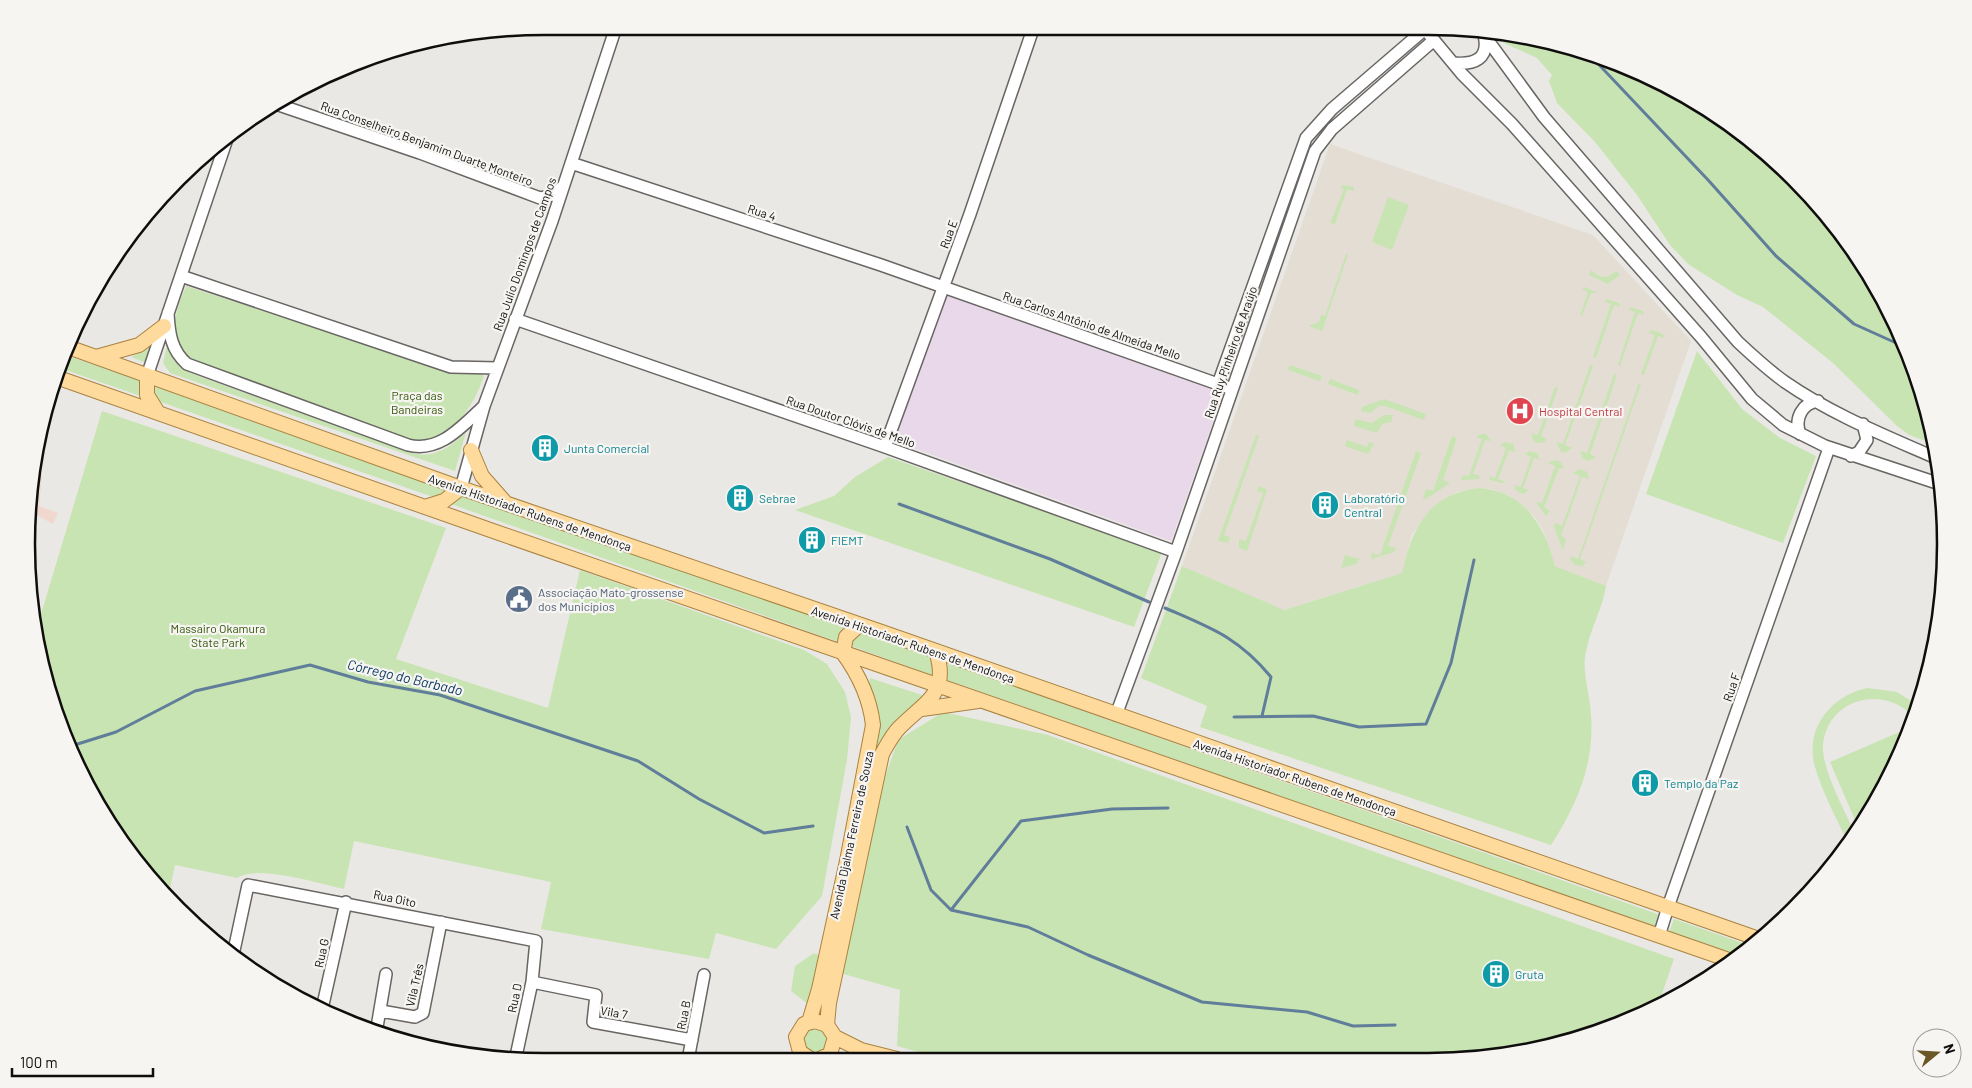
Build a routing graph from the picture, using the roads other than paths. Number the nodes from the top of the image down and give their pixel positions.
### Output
1 (613, 35) edge
2 (1031, 35) edge
3 (1416, 35) edge
4 (1430, 35) edge
5 (1483, 38) edge
6 (1486, 38) edge
7 (1434, 40) junction
8 (1453, 63) junction
9 (284, 107) edge
10 (224, 148) edge
11 (571, 163) junction
12 (564, 184) junction
13 (540, 198) junction
14 (552, 221) junction
15 (181, 276) junction
16 (943, 287) junction
17 (166, 319) junction
18 (515, 320) junction
19 (74, 349) edge
20 (96, 358) junction
21 (498, 368) junction
22 (147, 376) junction
23 (62, 379) edge
24 (1218, 384) junction
25 (1232, 389) junction
26 (1818, 401) junction
27 (484, 406) junction
28 (157, 411) junction
29 (1863, 424) junction
30 (1800, 434) junction
31 (884, 447) junction
32 (1829, 448) junction
33 (472, 450) junction
34 (1929, 455) edge
35 (1851, 456) junction
36 (1933, 482) edge
37 (461, 488) junction
38 (506, 504) junction
39 (425, 507) junction
40 (1176, 552) junction
41 (860, 625) junction
42 (936, 651) junction
43 (843, 653) junction
44 (939, 684) junction
45 (981, 700) junction
46 (922, 709) junction
47 (1116, 715) junction
48 (853, 862) junction
49 (346, 902) junction
50 (1668, 907) junction
51 (441, 922) junction
52 (1660, 936) junction
53 (1752, 937) edge
54 (536, 941) joint
55 (234, 948) edge
56 (1724, 958) edge
57 (386, 974) dead end
58 (704, 975) dead end
59 (532, 982) junction
60 (323, 1003) edge
61 (381, 1011) junction
62 (809, 1022) junction
63 (827, 1024) junction
64 (378, 1025) edge
65 (835, 1037) junction
66 (692, 1040) junction
67 (861, 1050) junction
68 (517, 1052) edge
69 (689, 1053) edge
70 (799, 1053) edge
71 (828, 1053) edge
72 (847, 1053) edge
73 (873, 1053) edge

1 - 11 street, Rua Julio Domingos de Campos
2 - 16 street, Rua E
3 - 24 street, Rua Ruy Pinheiro de Araújo
4 - 7 street
5 - 8 street
6 - 26 street
7 - 8 street
7 - 25 street, Rua Ruy Pinheiro de Araújo
8 - 30 street
9 - 13 street, Rua Conselheiro Benjamim Duarte Monteiro
10 - 15 street
11 - 12 street, Rua Julio Domingos de Campos
11 - 16 street, Rua 4
12 - 13 street, Rua Conselheiro Benjamim Duarte Monteiro
12 - 14 street, Rua Julio Domingos de Campos
13 - 14 street, Rua Conselheiro Benjamim Duarte Monteiro
14 - 18 street, Rua Julio Domingos de Campos
15 - 17 street
15 - 21 street
16 - 24 street, Rua Carlos Antônio de Almeida Mello
16 - 31 street, Rua E
17 - 20 main road
17 - 22 street
17 - 27 street
18 - 21 street, Rua Julio Domingos de Campos
18 - 31 street, Rua Doutor Clóvis de Mello
19 - 20 main road, Avenida Historiador Rubens de Mendonça
20 - 22 main road, Avenida Historiador Rubens de Mendonça
21 - 27 street, Rua Julio Domingos de Campos
22 - 28 main road
22 - 37 main road, Avenida Historiador Rubens de Mendonça
23 - 28 main road
24 - 25 street, Rua Carlos Antônio de Almeida Mello
25 - 40 street, Rua Ruy Pinheiro de Araújo
26 - 29 street
26 - 30 street
27 - 33 street, Rua Julio Domingos de Campos
28 - 39 main road
29 - 34 street
29 - 35 street
30 - 32 street
31 - 40 street, Rua Doutor Clóvis de Mello
32 - 35 street
32 - 50 street, Rua F
33 - 37 street, Rua Julio Domingos de Campos
33 - 38 main road
35 - 36 street
37 - 38 main road, Avenida Historiador Rubens de Mendonça
37 - 39 main road
38 - 41 main road, Avenida Historiador Rubens de Mendonça
39 - 43 main road
40 - 47 street, Rua Ruy Pinheiro de Araújo
41 - 42 main road, Avenida Historiador Rubens de Mendonça
41 - 43 main road
42 - 44 main road
42 - 47 main road, Avenida Historiador Rubens de Mendonça
43 - 44 main road
43 - 48 main road, Avenida Djalma Ferreira de Souza
44 - 45 main road
44 - 46 main road, Avenida Djalma Ferreira de Souza
45 - 46 main road
45 - 52 main road
46 - 48 main road, Avenida Djalma Ferreira de Souza
47 - 50 main road, Avenida Historiador Rubens de Mendonça
48 - 62 main road, Avenida Djalma Ferreira de Souza
48 - 63 main road, Avenida Djalma Ferreira de Souza
49 - 51 street, Rua Oito
49 - 55 street, Rua Oito
49 - 60 street, Rua G
50 - 52 street, Rua F
50 - 53 main road, Avenida Historiador Rubens de Mendonça
51 - 54 street, Rua Oito
51 - 61 street, Vila Três
52 - 56 main road
54 - 59 street, Rua D
57 - 61 street
58 - 66 street, Rua B
59 - 66 street, Vila 7
59 - 68 street, Rua D
61 - 64 street
62 - 63 main road
62 - 70 main road, Avenida Djalma Ferreira de Souza
63 - 65 main road
65 - 67 main road
65 - 71 main road
66 - 69 street, Rua B
67 - 72 main road
67 - 73 main road

